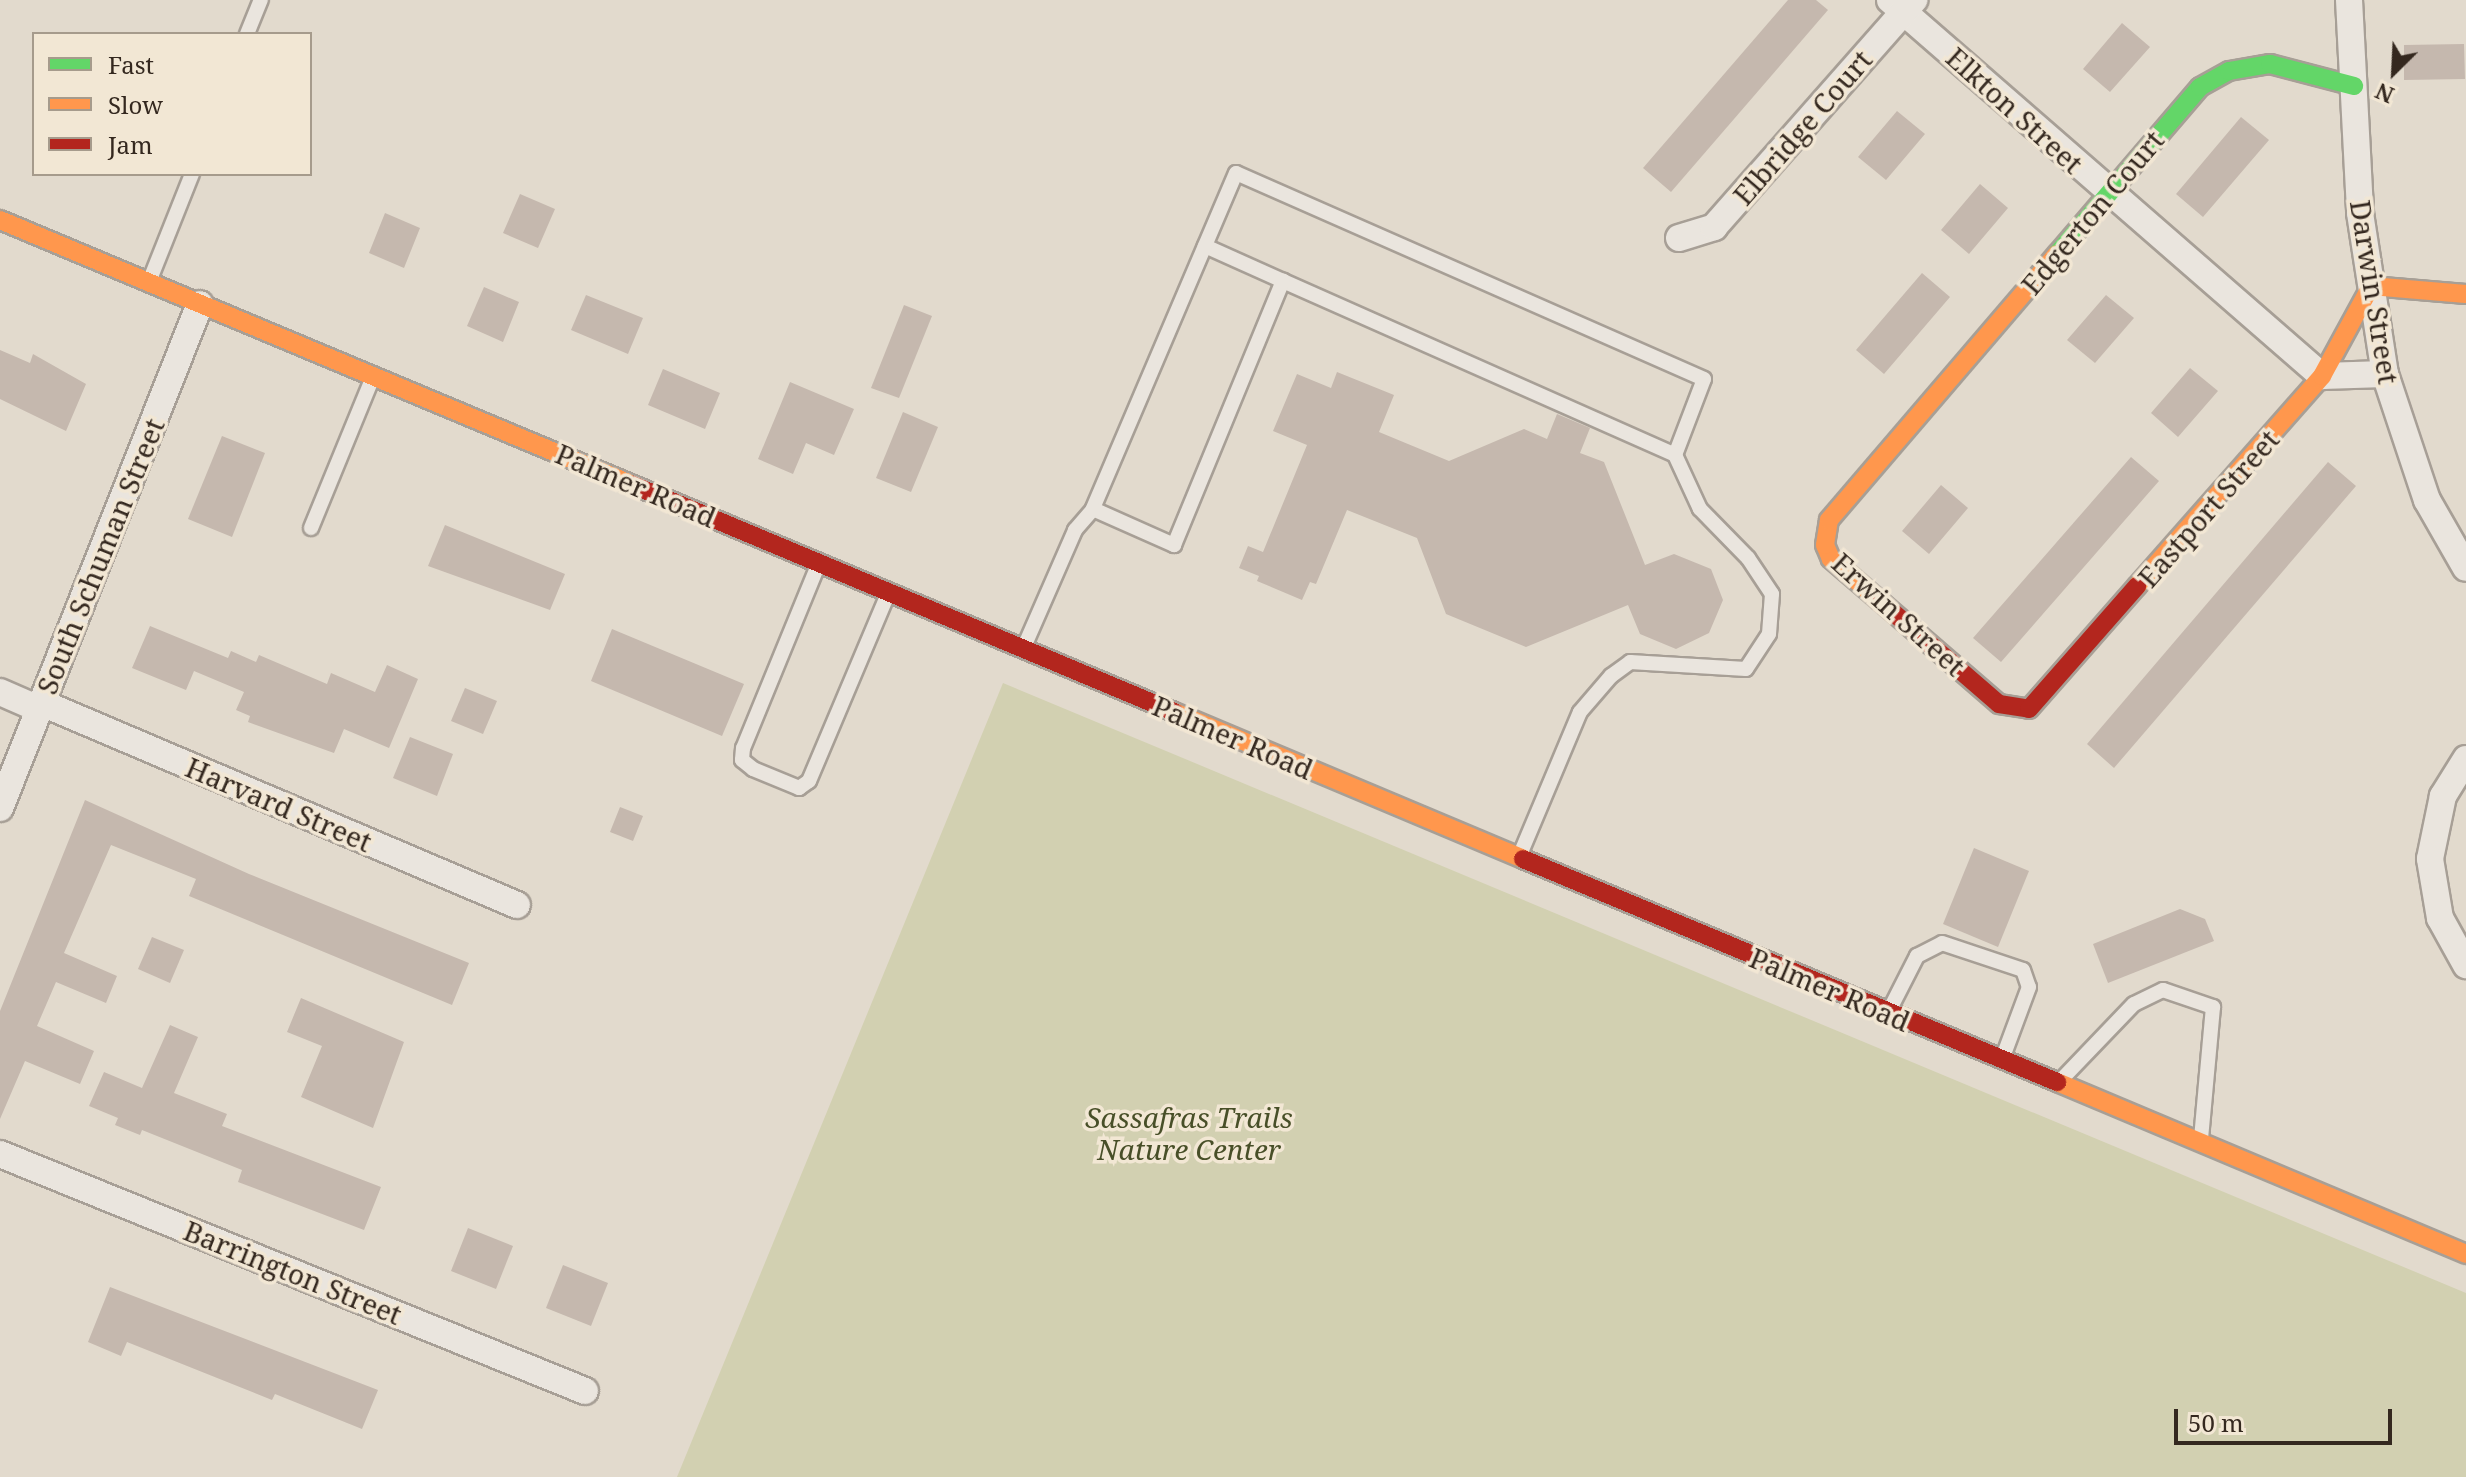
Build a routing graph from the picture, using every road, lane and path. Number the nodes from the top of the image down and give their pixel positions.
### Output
1 (261, 0) edge
2 (2350, 0) edge
3 (2368, 0) edge
4 (1902, 4) edge
5 (248, 32) edge
6 (2354, 86) junction
7 (191, 176) edge
8 (2108, 193) junction
9 (0, 220) edge
10 (1679, 238) dead end
11 (1205, 246) junction
12 (1283, 281) junction
13 (148, 282) junction
14 (2371, 286) junction
15 (2466, 294) edge
16 (200, 304) junction
17 (2385, 374) junction
18 (374, 375) junction
19 (2322, 376) junction
20 (1675, 455) junction
21 (1880, 461) joint
22 (1093, 509) junction
23 (311, 528) dead end
24 (819, 563) junction
25 (2466, 568) edge
26 (889, 592) junction
27 (1023, 649) junction
28 (0, 692) edge
29 (40, 706) junction
30 (2020, 709) joint
31 (2466, 759) edge
32 (0, 808) edge
33 (1519, 857) junction
34 (517, 905) dead end
35 (2466, 965) edge
36 (1888, 1013) junction
37 (2001, 1061) junction
38 (2057, 1084) junction
39 (2200, 1143) junction
40 (0, 1154) edge
41 (2466, 1254) edge
42 (585, 1391) dead end

1 - 5 lane
2 - 3 street
2 - 6 street, Darwin Street
4 - 8 street, Elkton Street
4 - 10 street, Elbridge Court
6 - 8 street, Edgerton Court
6 - 14 street, Darwin Street
7 - 13 lane
8 - 19 street, Elkton Street
8 - 21 street, Edgerton Court
9 - 13 street, Palmer Road
11 - 12 lane
11 - 20 lane
11 - 22 lane
12 - 20 lane
12 - 22 lane
13 - 16 street, Palmer Road
14 - 15 street
14 - 17 street, Darwin Street
14 - 19 street, Eastport Street
16 - 18 street, Palmer Road
16 - 29 street, South Schuman Street
17 - 19 street
17 - 25 street, Darwin Street
18 - 23 lane
18 - 24 street, Palmer Road
19 - 30 street, Eastport Street
20 - 33 lane
21 - 30 street, Erwin Street
22 - 27 lane
24 - 26 street, Palmer Road
24 - 26 lane
26 - 27 street, Palmer Road
27 - 33 street, Palmer Road
28 - 29 street, Harvard Street
29 - 32 street, South Schuman Street
29 - 34 street, Harvard Street
31 - 35 street
33 - 36 street, Palmer Road
36 - 37 street, Palmer Road
36 - 37 lane
37 - 38 street, Palmer Road
38 - 39 street, Palmer Road
38 - 39 lane
39 - 41 street, Palmer Road
40 - 42 street, Barrington Street

